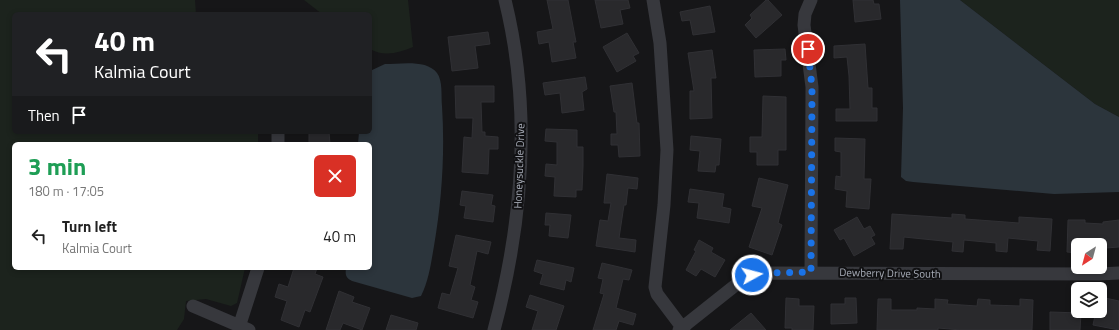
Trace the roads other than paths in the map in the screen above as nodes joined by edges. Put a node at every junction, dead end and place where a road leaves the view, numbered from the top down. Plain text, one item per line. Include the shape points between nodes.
1 (505, 0) edge
2 (653, 0) edge
3 (811, 0) edge
4 (258, 270) edge
5 (811, 272) junction
6 (1119, 273) edge
7 (193, 306) dead end
8 (244, 328) edge
9 (682, 329) edge
10 (494, 330) edge

1 - 10 street, Honeysuckle Drive via 514,41 519,86 521,166 514,245
2 - 9 street via 660,44 667,150 655,287 657,294
3 - 5 street via 805,14 804,25 812,87
4 - 8 street
5 - 6 street, Dewberry Drive South
5 - 9 street, Dewberry Drive South via 752,275 742,280
7 - 8 street

